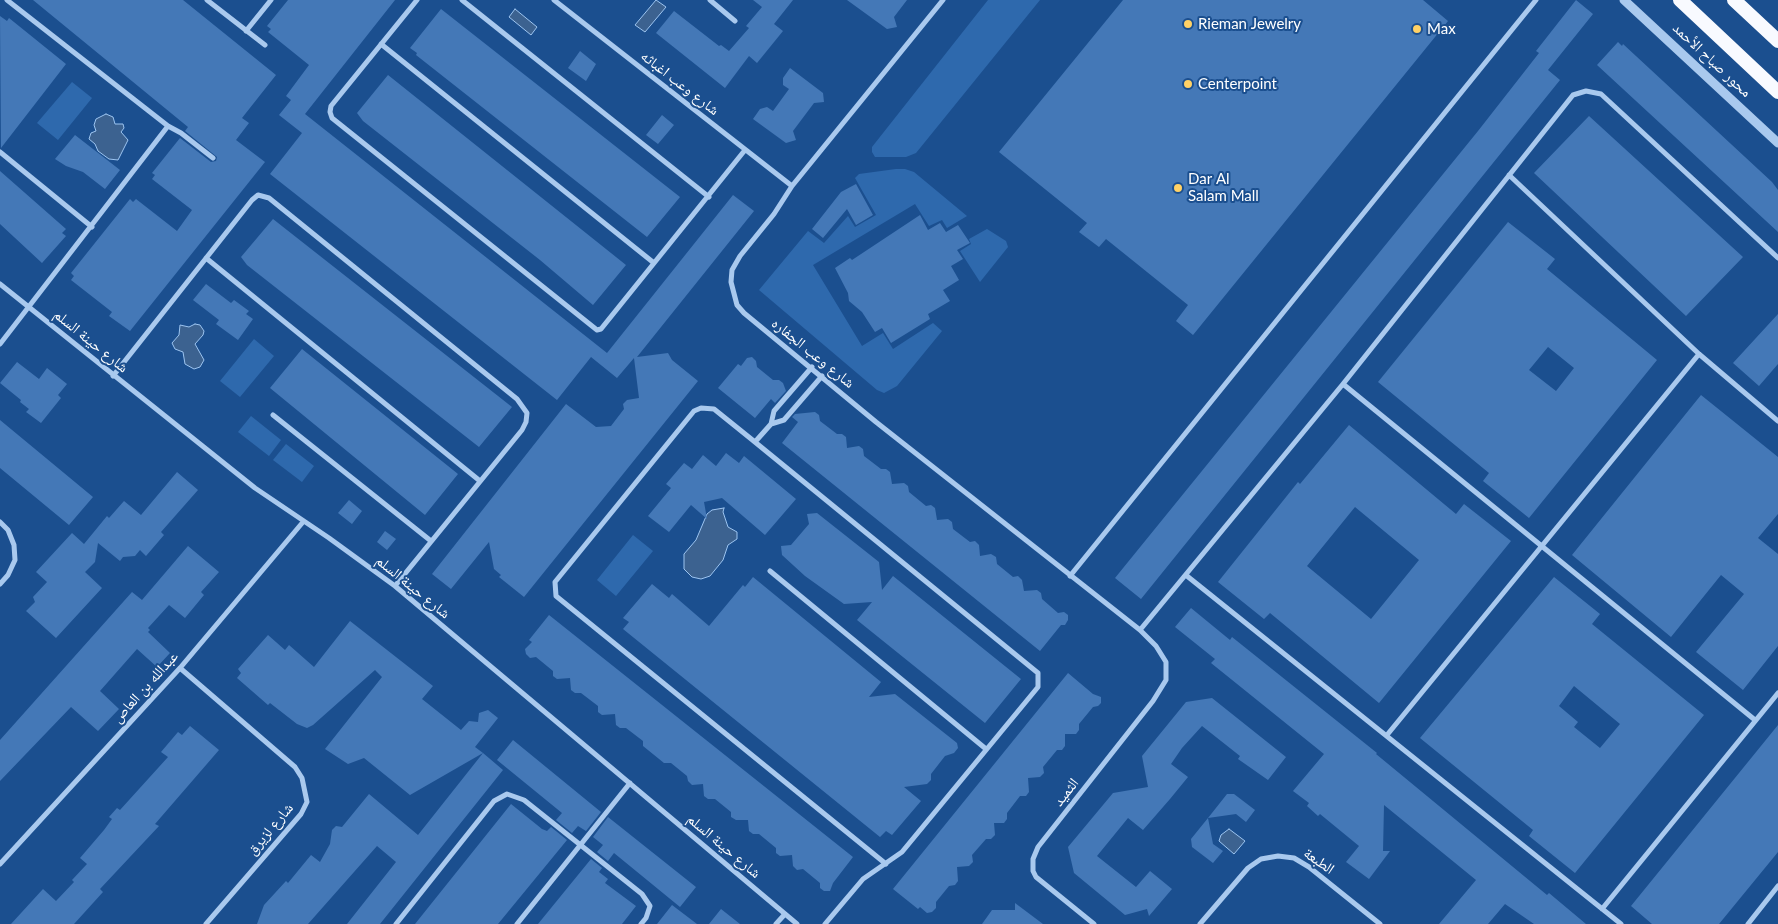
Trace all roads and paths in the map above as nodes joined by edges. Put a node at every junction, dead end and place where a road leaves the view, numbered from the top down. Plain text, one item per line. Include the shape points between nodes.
1 (7, 0) edge
2 (207, 0) edge
3 (271, 0) edge
4 (418, 0) edge
5 (462, 0) edge
6 (554, 0) edge
7 (710, 0) edge
8 (943, 0) edge
9 (1536, 0) edge
10 (1624, 0) edge
11 (1680, 0) edge
12 (1734, 0) edge
13 (735, 20) dead end
14 (246, 31) junction
15 (1778, 41) edge
16 (381, 44) junction
17 (265, 46) dead end
18 (1778, 92) edge
19 (168, 126) junction
20 (1778, 143) edge
21 (745, 150) junction
22 (0, 152) edge
23 (213, 158) dead end
24 (1509, 175) junction
25 (792, 186) junction
26 (709, 197) junction
27 (92, 226) junction
28 (206, 258) junction
29 (1778, 258) edge
30 (654, 263) junction
31 (0, 284) edge
32 (27, 307) junction
33 (0, 344) edge
34 (1699, 354) junction
35 (812, 367) junction
36 (113, 376) junction
37 (822, 376) junction
38 (1343, 384) junction
39 (273, 415) dead end
40 (1778, 421) edge
41 (771, 424) junction
42 (755, 442) junction
43 (480, 481) junction
44 (0, 522) edge
45 (303, 522) junction
46 (431, 542) junction
47 (1542, 547) junction
48 (770, 571) dead end
49 (1070, 576) junction
50 (1187, 576) junction
51 (0, 584) edge
52 (394, 586) junction
53 (1140, 630) junction
54 (1166, 662) joint
55 (180, 668) junction
56 (1778, 693) edge
57 (1755, 720) junction
58 (1387, 735) junction
59 (986, 749) junction
60 (630, 783) junction
61 (580, 844) junction
62 (0, 864) edge
63 (886, 864) junction
64 (1778, 886) edge
65 (1602, 909) junction
66 (785, 914) junction
67 (206, 924) edge
68 (396, 924) edge
69 (517, 924) edge
70 (641, 924) edge
71 (776, 924) edge
72 (798, 924) edge
73 (825, 924) edge
74 (1094, 924) edge
75 (1200, 924) edge
76 (1380, 924) edge
77 (1621, 924) edge
78 (1748, 924) edge

1 - 19 street
2 - 14 street
3 - 14 street
4 - 16 street
5 - 26 street
6 - 21 street, شارع وعب اغباثه
7 - 13 street
8 - 25 street, شارع وعب الجفاره
9 - 49 street
10 - 20 street, محور صباح الأحمد
11 - 18 highway, محور صباح الأحمد
12 - 15 highway
14 - 17 street
16 - 30 street
16 - 30 street via 331,106 332,118 597,330
19 - 23 street
19 - 27 street
21 - 25 street, شارع وعب اغباثه
21 - 26 street
22 - 27 street
24 - 29 street via 1574,95 1586,91 1600,94
24 - 34 street
24 - 38 street
25 - 35 street, شارع وعب الجفاره via 740,256 730,282 737,305 744,313
26 - 30 street
27 - 32 street
28 - 36 street
28 - 43 street
28 - 43 street via 252,200 266,196 517,398 527,413 526,422
31 - 32 street, شارع حينة السلم
32 - 33 street
32 - 36 street, شارع حينة السلم
34 - 40 street
34 - 47 street
35 - 37 street, شارع وعب الجفاره
35 - 41 street via 774,411
36 - 45 street, شارع حينة السلم
37 - 41 street via 784,420
37 - 49 street, شارع وعب الجفاره
38 - 47 street
38 - 50 street
39 - 46 street
41 - 42 street
42 - 59 street via 1038,673 1038,687
42 - 63 street via 714,409 694,411 555,582 554,592 559,600
43 - 46 street
44 - 51 street via 8,530 14,545 15,560
45 - 52 street, شارع حينة السلم
45 - 55 street, عبدالله بن العاص
46 - 52 street
47 - 57 street
47 - 58 street
48 - 59 street
49 - 53 street, شارع وعب الجفاره
50 - 53 street
50 - 58 street
52 - 60 street, شارع حينة السلم
53 - 54 street, شارع وعب الجفاره
54 - 74 street, الثميد via 1166,680 1153,701 1038,847 1034,859 1036,877
55 - 62 street, عبدالله بن العاص
55 - 67 street, شارع لزيرق via 295,767 302,778 307,802 301,814
56 - 57 street
57 - 65 street
58 - 65 street
59 - 63 street via 902,852
60 - 61 street
60 - 66 street, شارع حينة السلم
61 - 68 street via 524,800 508,794 500,796
61 - 69 street
61 - 70 street via 648,900 649,912
63 - 73 street via 863,879
64 - 78 street
65 - 77 street
66 - 71 street
66 - 72 street, شارع حينة السلم
75 - 76 street, الطبعة via 1248,868 1262,859 1278,856 1294,858 1309,866

